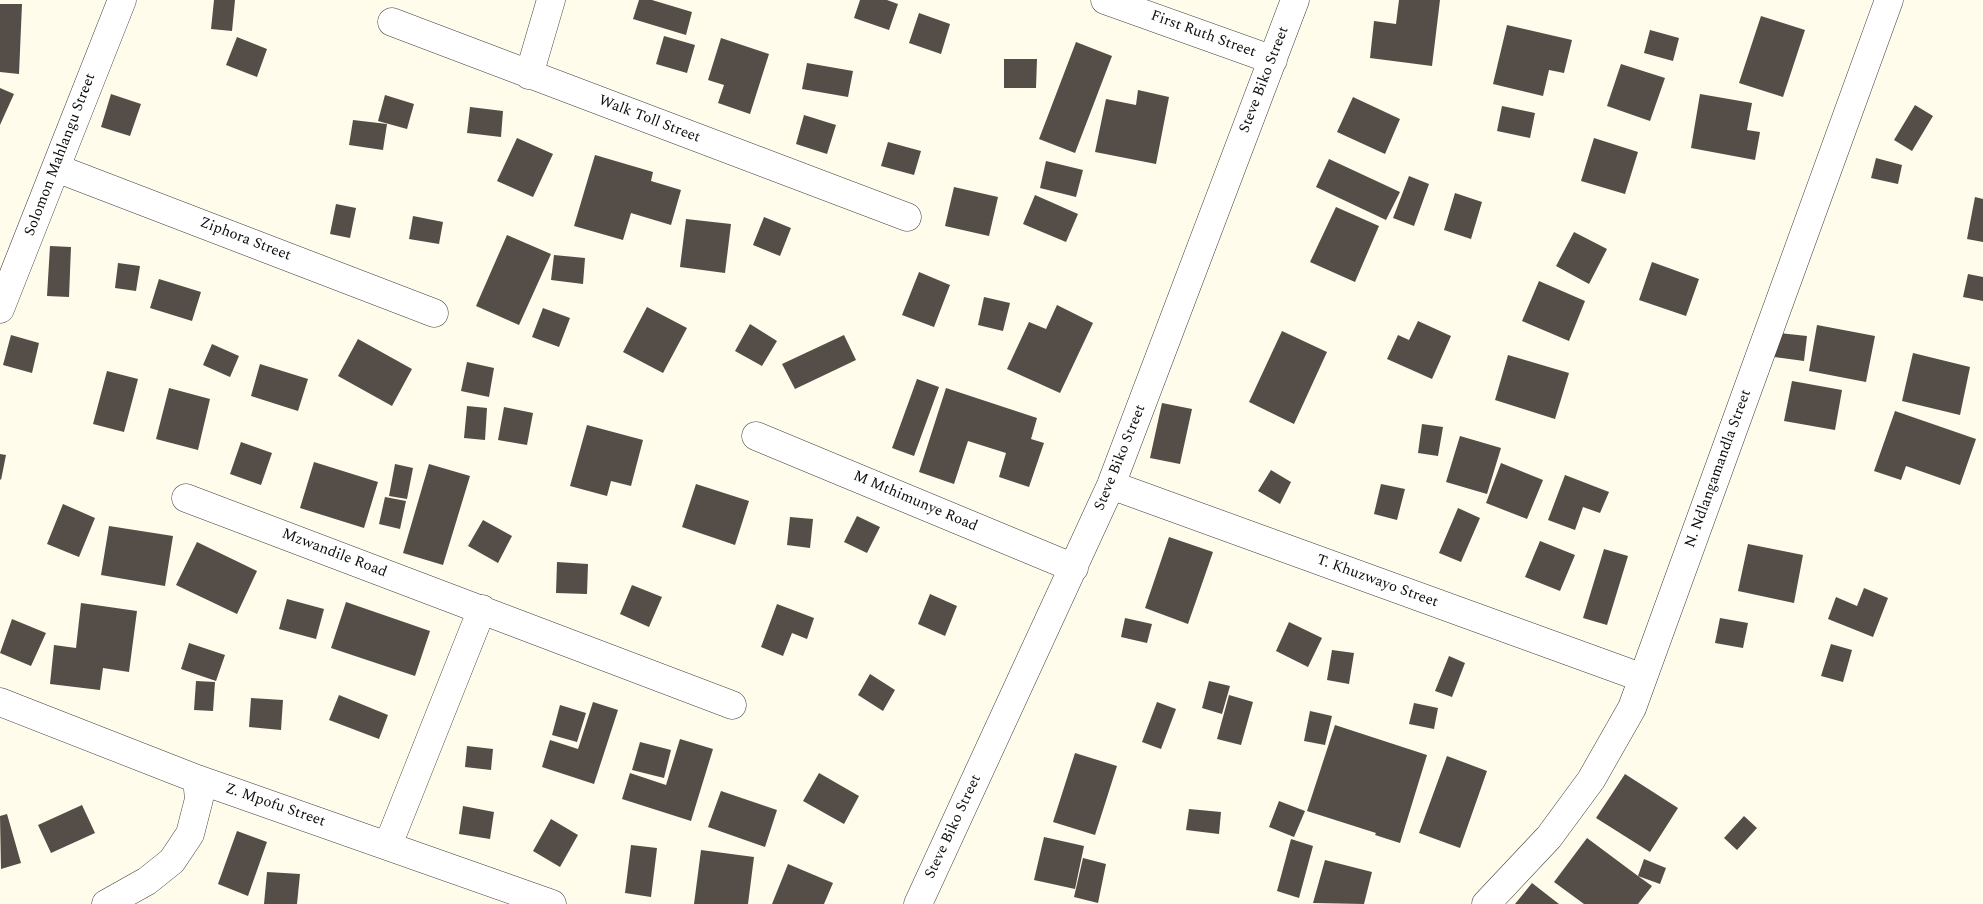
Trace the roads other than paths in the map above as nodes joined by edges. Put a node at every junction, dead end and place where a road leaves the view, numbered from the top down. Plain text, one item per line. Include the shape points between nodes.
1 (122, 0) edge
2 (551, 0) edge
3 (1105, 0) edge
4 (1295, 0) edge
5 (1889, 0) edge
6 (392, 22) dead end
7 (1273, 60) junction
8 (529, 75) junction
9 (56, 168) junction
10 (906, 217) dead end
11 (0, 309) edge
12 (434, 312) dead end
13 (756, 436) dead end
14 (1111, 485) junction
15 (186, 498) dead end
16 (1074, 568) junction
17 (482, 610) junction
18 (1643, 678) junction
19 (0, 702) edge
20 (732, 705) dead end
21 (197, 780) junction
22 (388, 845) junction
23 (106, 904) edge
24 (552, 904) edge
25 (918, 904) edge
26 (1486, 904) edge

1 - 9 street, Solomon Mahlangu Street
2 - 8 street
3 - 7 street, First Ruth Street
4 - 7 street, Steve Biko Street
5 - 18 street, N. Ndlangamandla Street
6 - 8 street, Walk Toll Street
7 - 14 street, Steve Biko Street
8 - 10 street, Walk Toll Street
9 - 11 street, Solomon Mahlangu Street
9 - 12 street, Ziphora Street
13 - 16 street, M Mthimunye Road
14 - 16 street, Steve Biko Street
14 - 18 street, T. Khuzwayo Street
15 - 17 street, Mzwandile Road
16 - 25 street, Steve Biko Street
17 - 20 street, Mzwandile Road
17 - 22 street
18 - 26 street, N. Ndlangamandla Street via 1632,708 1591,780 1549,837
19 - 21 street, Z. Mpofu Street
21 - 22 street, Z. Mpofu Street
21 - 23 street via 199,799 190,834 172,861 147,881
22 - 24 street, Z. Mpofu Street

